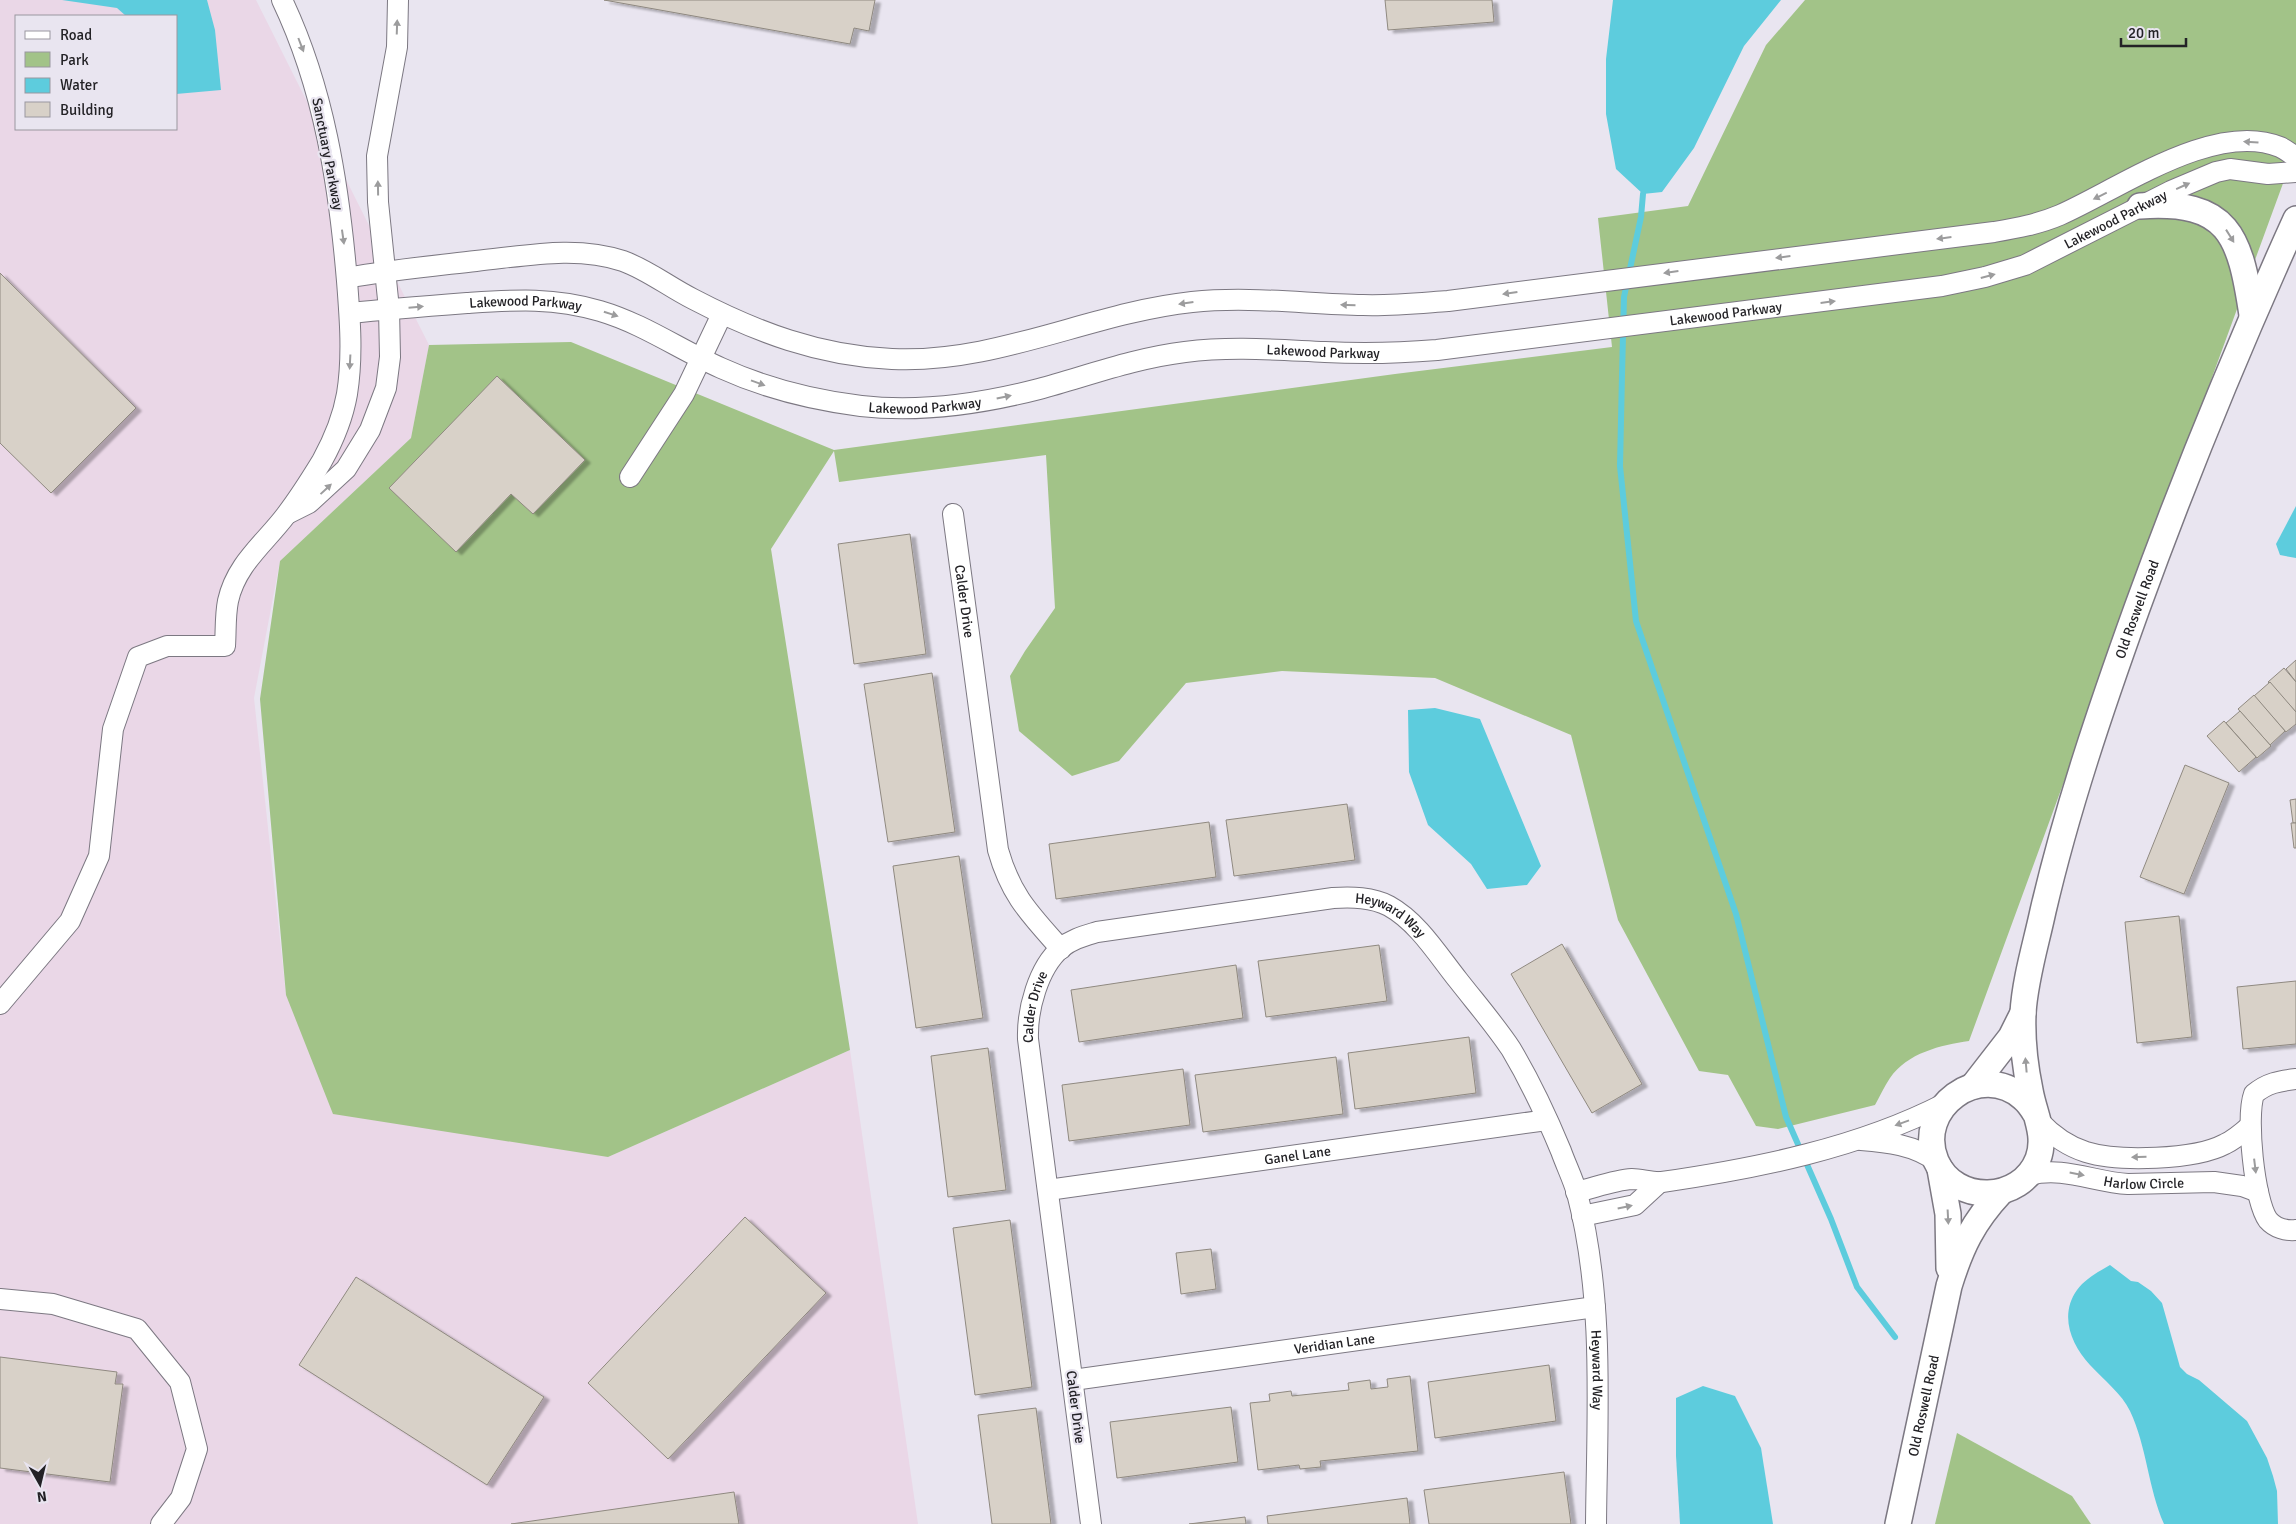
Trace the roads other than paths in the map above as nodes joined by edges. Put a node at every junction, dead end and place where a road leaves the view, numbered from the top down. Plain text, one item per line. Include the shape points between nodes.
1 (282, 0) edge
2 (398, 0) edge
3 (2296, 157) edge
4 (2296, 172) edge
5 (2140, 206) junction
6 (2296, 219) edge
7 (2296, 257) edge
8 (386, 271) junction
9 (347, 278) junction
10 (2266, 284) junction
11 (389, 309) junction
12 (350, 313) junction
13 (722, 314) junction
14 (2252, 315) junction
15 (702, 358) junction
16 (630, 477) dead end
17 (953, 514) dead end
18 (285, 516) junction
19 (1061, 949) junction
20 (0, 1004) edge
21 (2023, 1013) junction
22 (2296, 1079) edge
23 (1973, 1086) junction
24 (1944, 1104) junction
25 (2037, 1117) junction
26 (1547, 1120) junction
27 (2250, 1126) junction
28 (1859, 1140) junction
29 (1938, 1165) junction
30 (2029, 1174) junction
31 (1660, 1182) junction
32 (1048, 1190) junction
33 (1576, 1192) junction
34 (2002, 1192) junction
35 (2258, 1192) junction
36 (1582, 1216) junction
37 (2296, 1230) edge
38 (1949, 1286) junction
39 (0, 1299) edge
40 (1595, 1308) junction
41 (1073, 1380) junction
42 (161, 1524) edge
43 (1091, 1524) edge
44 (1596, 1524) edge
45 (1898, 1524) edge

1 -> 9 street, Sanctuary Parkway via 303,51 323,118 338,201
8 -> 2 street via 378,202 377,156 397,47
3 -> 13 street, Lakewood Parkway via 2279,147 2252,142 2224,142 2173,159 2058,216 1994,232 1448,301 1367,306 1270,301 1194,302 1118,316 1009,347 936,358 894,360 816,349 778,338
5 -> 4 street, Lakewood Parkway via 2202,177 2230,169 2268,174
5 -> 14 street via 2185,206 2220,221 2237,248
15 -> 5 street, Lakewood Parkway via 761,384 804,396 861,406 948,406 1010,396 1184,352 1258,348 1362,353 1437,350 1942,286 2025,265
6 - 10 street, Old Roswell Road
7 - 10 street
8 - 9 street, Lakewood Parkway
8 - 11 street
8 - 13 street, Lakewood Parkway via 555,253 592,254 624,261
9 - 12 street, Sanctuary Parkway
10 - 14 street, Old Roswell Road
11 - 12 street, Lakewood Parkway
11 -> 15 street, Lakewood Parkway via 528,299 564,302 623,318
18 -> 11 street via 309,503 333,482 370,430 386,388 390,357
12 -> 18 street, Sanctuary Parkway via 349,380 344,410 322,462
13 - 15 street
14 - 21 street, Old Roswell Road via 2164,533 2116,666 2062,836
15 - 16 street via 684,394
17 - 19 street, Calder Drive via 998,850 1012,890
18 - 20 street via 245,562 235,582 228,601 225,646 166,646 138,657 113,729 99,856 70,920
19 - 26 street, Heyward Way via 1077,938 1097,932 1333,898 1371,900 1389,906 1419,932 1511,1050
19 - 32 street, Calder Drive via 1049,962 1027,1024
21 - 23 street, Old Roswell Road via 2011,1037
25 -> 21 street, Old Roswell Road via 2026,1064
22 - 27 street via 2274,1082 2254,1094 2250,1104
23 - 24 street, Old Roswell Road
23 - 25 street, Old Roswell Road via 1991,1084 2009,1089 2024,1098
24 -> 28 street
24 - 29 street, Old Roswell Road via 1932,1132 1932,1146
27 -> 25 street, Harlow Circle via 2212,1150 2125,1158 2084,1152 2052,1135
25 - 30 street, Old Roswell Road via 2042,1134 2041,1149
26 - 32 street, Ganel Lane
26 - 33 street, Heyward Way
27 -> 35 street
28 - 29 street via 1909,1147
28 - 31 street via 1767,1162
29 - 34 street via 1949,1180 1961,1188 1988,1194
29 -> 38 street, Old Roswell Road via 1948,1214
30 - 34 street, Old Roswell Road
30 -> 35 street, Harlow Circle via 2063,1172 2128,1184 2228,1183
31 - 33 street via 1632,1179
36 -> 31 street via 1635,1205
32 - 41 street, Calder Drive
33 - 36 street, Heyward Way
34 - 38 street, Old Roswell Road via 1970,1230
35 - 37 street via 2269,1221 2277,1227
36 - 40 street, Heyward Way
38 - 45 street, Old Roswell Road
39 - 42 street via 53,1304 137,1329 180,1382 197,1450 181,1498
40 - 41 street, Veridian Lane
40 - 44 street, Heyward Way
41 - 43 street, Calder Drive

